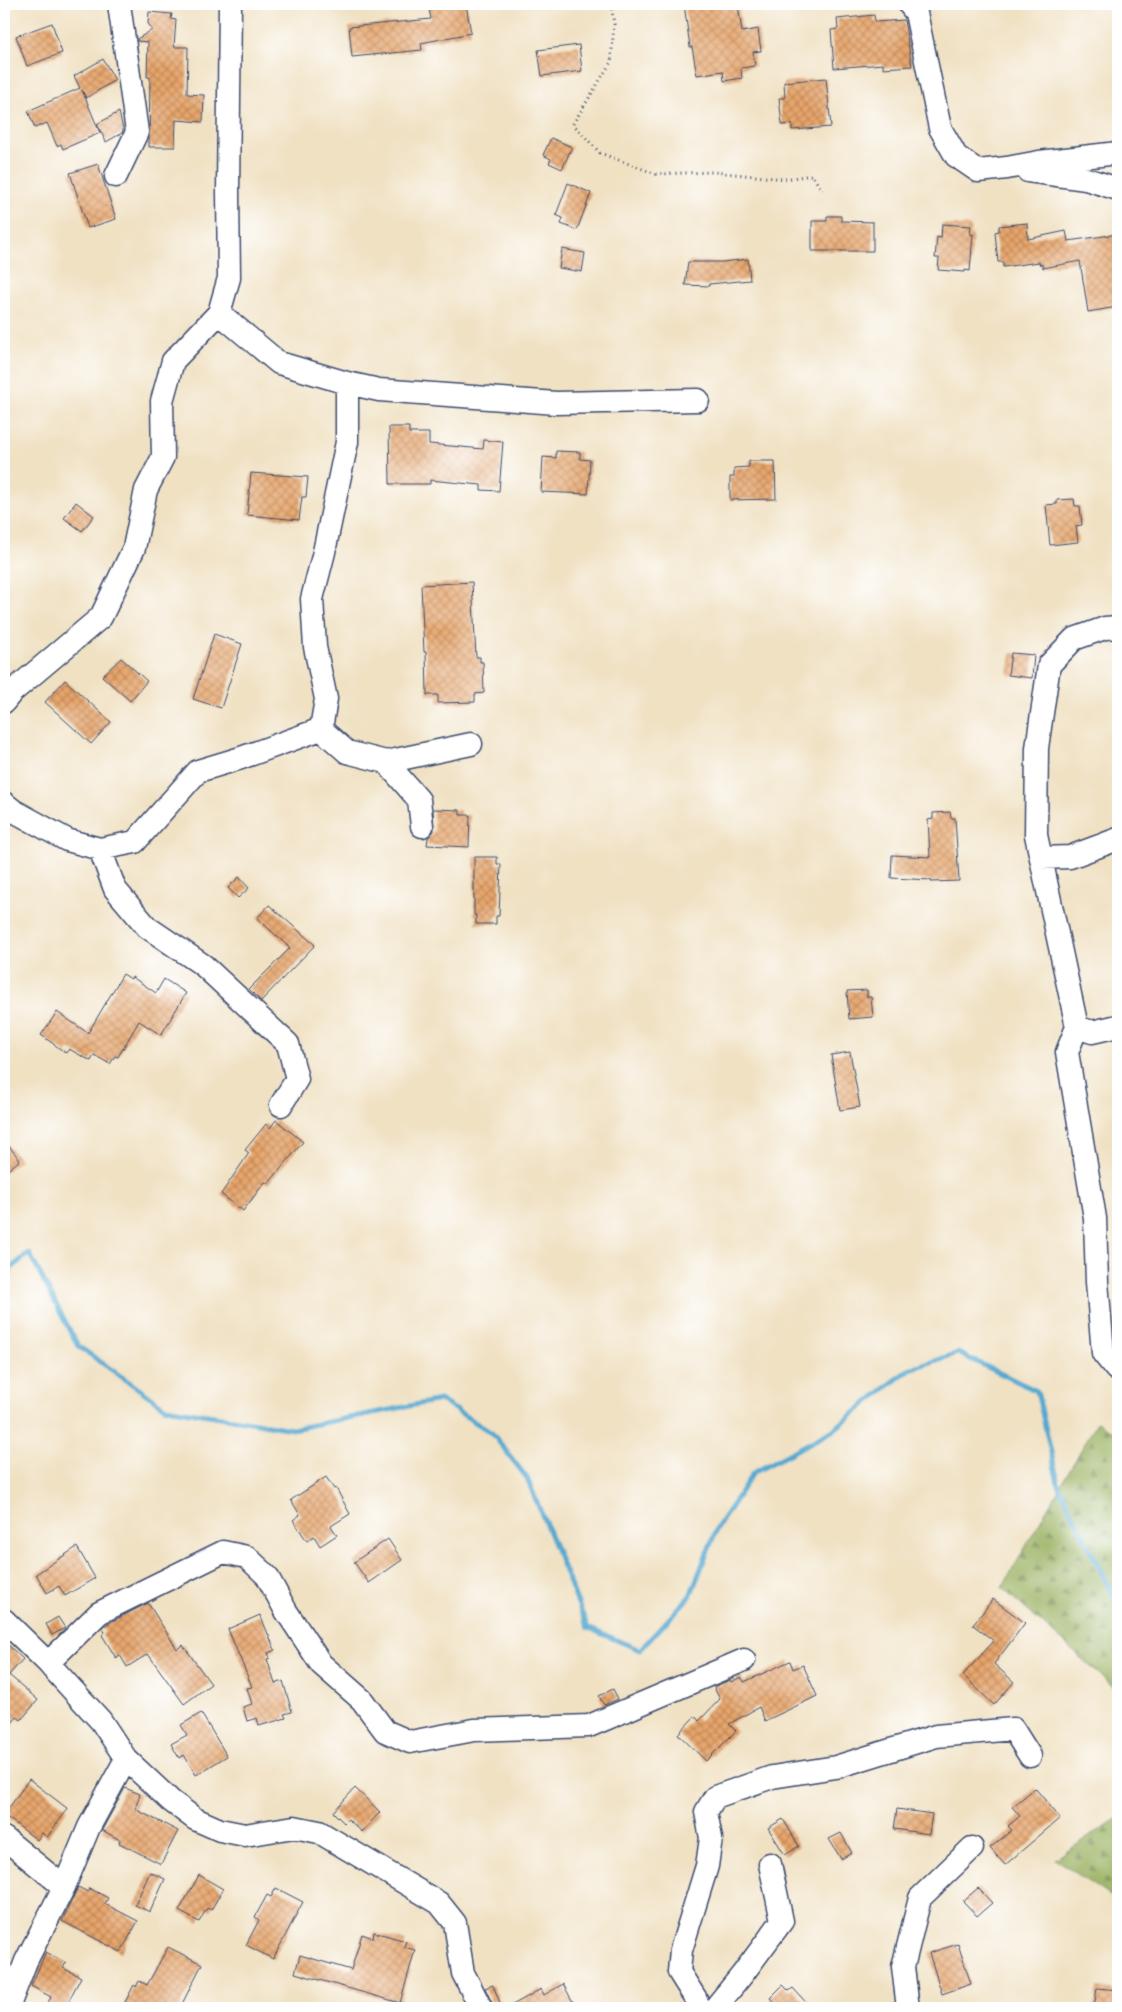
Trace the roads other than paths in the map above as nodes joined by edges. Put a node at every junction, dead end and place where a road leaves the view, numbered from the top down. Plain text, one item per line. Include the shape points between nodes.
1 (120, 4) edge
2 (230, 4) edge
3 (909, 4) edge
4 (1118, 153) edge
5 (1007, 168) junction
6 (116, 176) dead end
7 (1118, 189) edge
8 (219, 313) junction
9 (347, 383) junction
10 (698, 400) dead end
11 (1118, 627) edge
12 (4, 702) edge
13 (321, 729) junction
14 (471, 744) dead end
15 (386, 762) junction
16 (4, 803) edge
17 (422, 826) dead end
18 (1118, 839) edge
19 (100, 849) junction
20 (1041, 858) junction
21 (1118, 1026) edge
22 (1077, 1027) junction
23 (281, 1105) dead end
24 (1116, 1369) dead end
25 (4, 1620) edge
26 (744, 1660) dead end
27 (48, 1664) junction
28 (1030, 1756) dead end
29 (126, 1759) junction
30 (4, 1838) edge
31 (972, 1848) dead end
32 (770, 1864) dead end
33 (64, 1887) junction
34 (8, 2008) edge
35 (481, 2008) edge
36 (697, 2008) edge
37 (715, 2008) edge
38 (908, 2008) edge

1 - 6 street via 137,132
2 - 8 street via 229,278
3 - 5 street via 916,13 940,128 956,156 978,171
4 - 5 street
5 - 7 street via 1086,179
8 - 9 street via 279,363
8 - 12 street via 173,361 162,401 163,457 146,490 134,548 101,617
9 - 10 street via 379,390 556,403
9 - 13 street via 347,442 312,599 315,647 326,699
11 - 20 street via 1074,639 1049,665 1038,748 1036,835
13 - 15 street via 347,752
13 - 19 street via 198,771 135,842
14 - 15 street
15 - 17 street via 419,800
16 - 19 street via 67,840
18 - 20 street via 1070,856
19 - 23 street via 115,889 147,928 203,965 288,1044 297,1079
20 - 22 street
21 - 22 street via 1092,1032
22 - 24 street via 1067,1052 1095,1218 1102,1353
25 - 27 street
26 - 27 street via 589,1726 474,1730 410,1742 386,1731 362,1700 321,1664 266,1576 247,1557 222,1552 98,1613
27 - 29 street via 101,1721
28 - 36 street via 1013,1729 936,1736 836,1767 772,1777 715,1797 706,1812 711,1838 707,1866 681,1950 679,1972 696,1999
29 - 33 street via 89,1827
29 - 35 street via 195,1819 220,1830 245,1835 294,1827 319,1832 439,1903 455,1923 463,1973
30 - 33 street
31 - 38 street via 920,1898 903,1967
32 - 37 street via 782,1921
33 - 34 street via 26,1961

